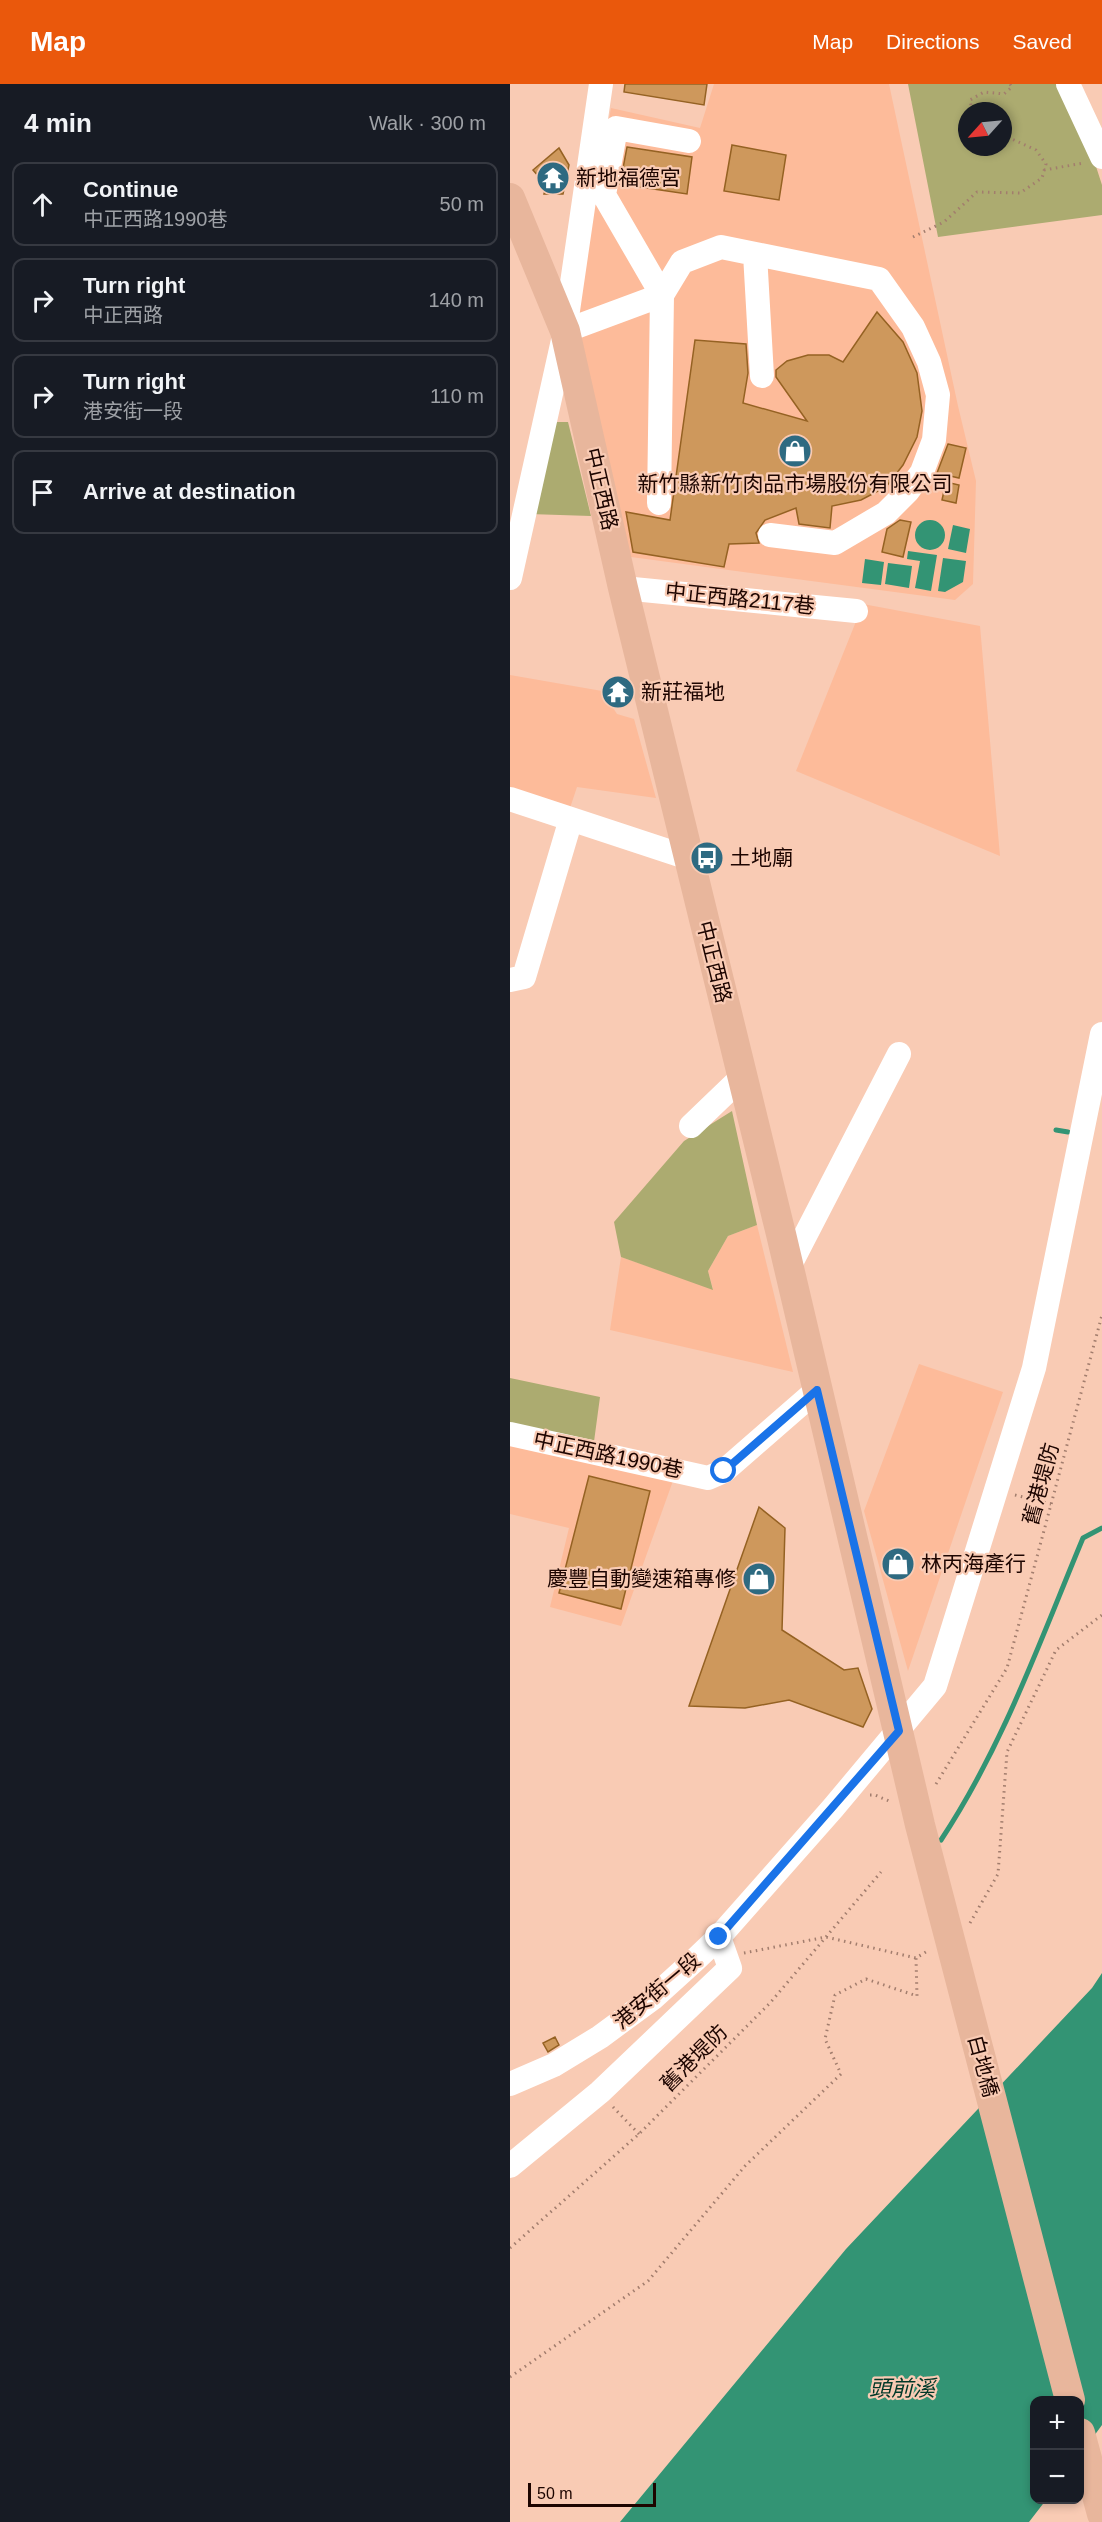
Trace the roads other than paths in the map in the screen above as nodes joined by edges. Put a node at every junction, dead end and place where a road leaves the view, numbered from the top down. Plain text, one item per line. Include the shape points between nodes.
1 (601, 84) edge
2 (1068, 84) edge
3 (689, 141) dead end
4 (1096, 160) edge
5 (510, 198) edge
6 (754, 254) junction
7 (662, 295) junction
8 (565, 331) junction
9 (762, 376) dead end
10 (659, 503) dead end
11 (770, 535) dead end
12 (510, 578) edge
13 (623, 588) junction
14 (856, 611) dead end
15 (510, 799) edge
16 (571, 819) junction
17 (689, 858) junction
18 (510, 980) edge
19 (1102, 1034) edge
20 (899, 1054) dead end
21 (742, 1077) junction
22 (691, 1126) dead end
23 (789, 1267) junction
24 (817, 1390) junction
25 (510, 1434) edge
26 (899, 1731) junction
27 (724, 1947) junction
28 (510, 2084) edge
29 (510, 2166) edge
30 (1069, 2396) edge
31 (1084, 2448) edge
32 (1102, 2514) edge

1 - 8 street
2 - 4 street
3 - 7 street via 615,128 604,195
5 - 8 main road, 中正西路
6 - 7 street via 721,247 682,262
6 - 9 street
6 - 11 street via 879,279 913,327 938,395 934,440 922,472 886,513 835,543
7 - 8 street
7 - 10 street
8 - 12 street
8 - 13 main road, 中正西路
13 - 14 street, 中正西路2117巷
13 - 17 main road, 中正西路
15 - 16 street
16 - 17 street
16 - 18 street via 524,977
17 - 21 main road, 中正西路
19 - 26 street, 港安街一段 via 1034,1368 935,1686
20 - 23 street
21 - 22 street
21 - 23 main road, 中正西路
23 - 24 main road, 中正西路
24 - 25 street, 中正西路1990巷 via 724,1471 708,1478
24 - 26 main road, 中正西路
26 - 27 street, 港安街一段
26 - 30 main road, 白地橋
27 - 28 street, 港安街一段 via 600,2037 554,2065
27 - 29 street via 730,1968 600,2092
31 - 32 main road

